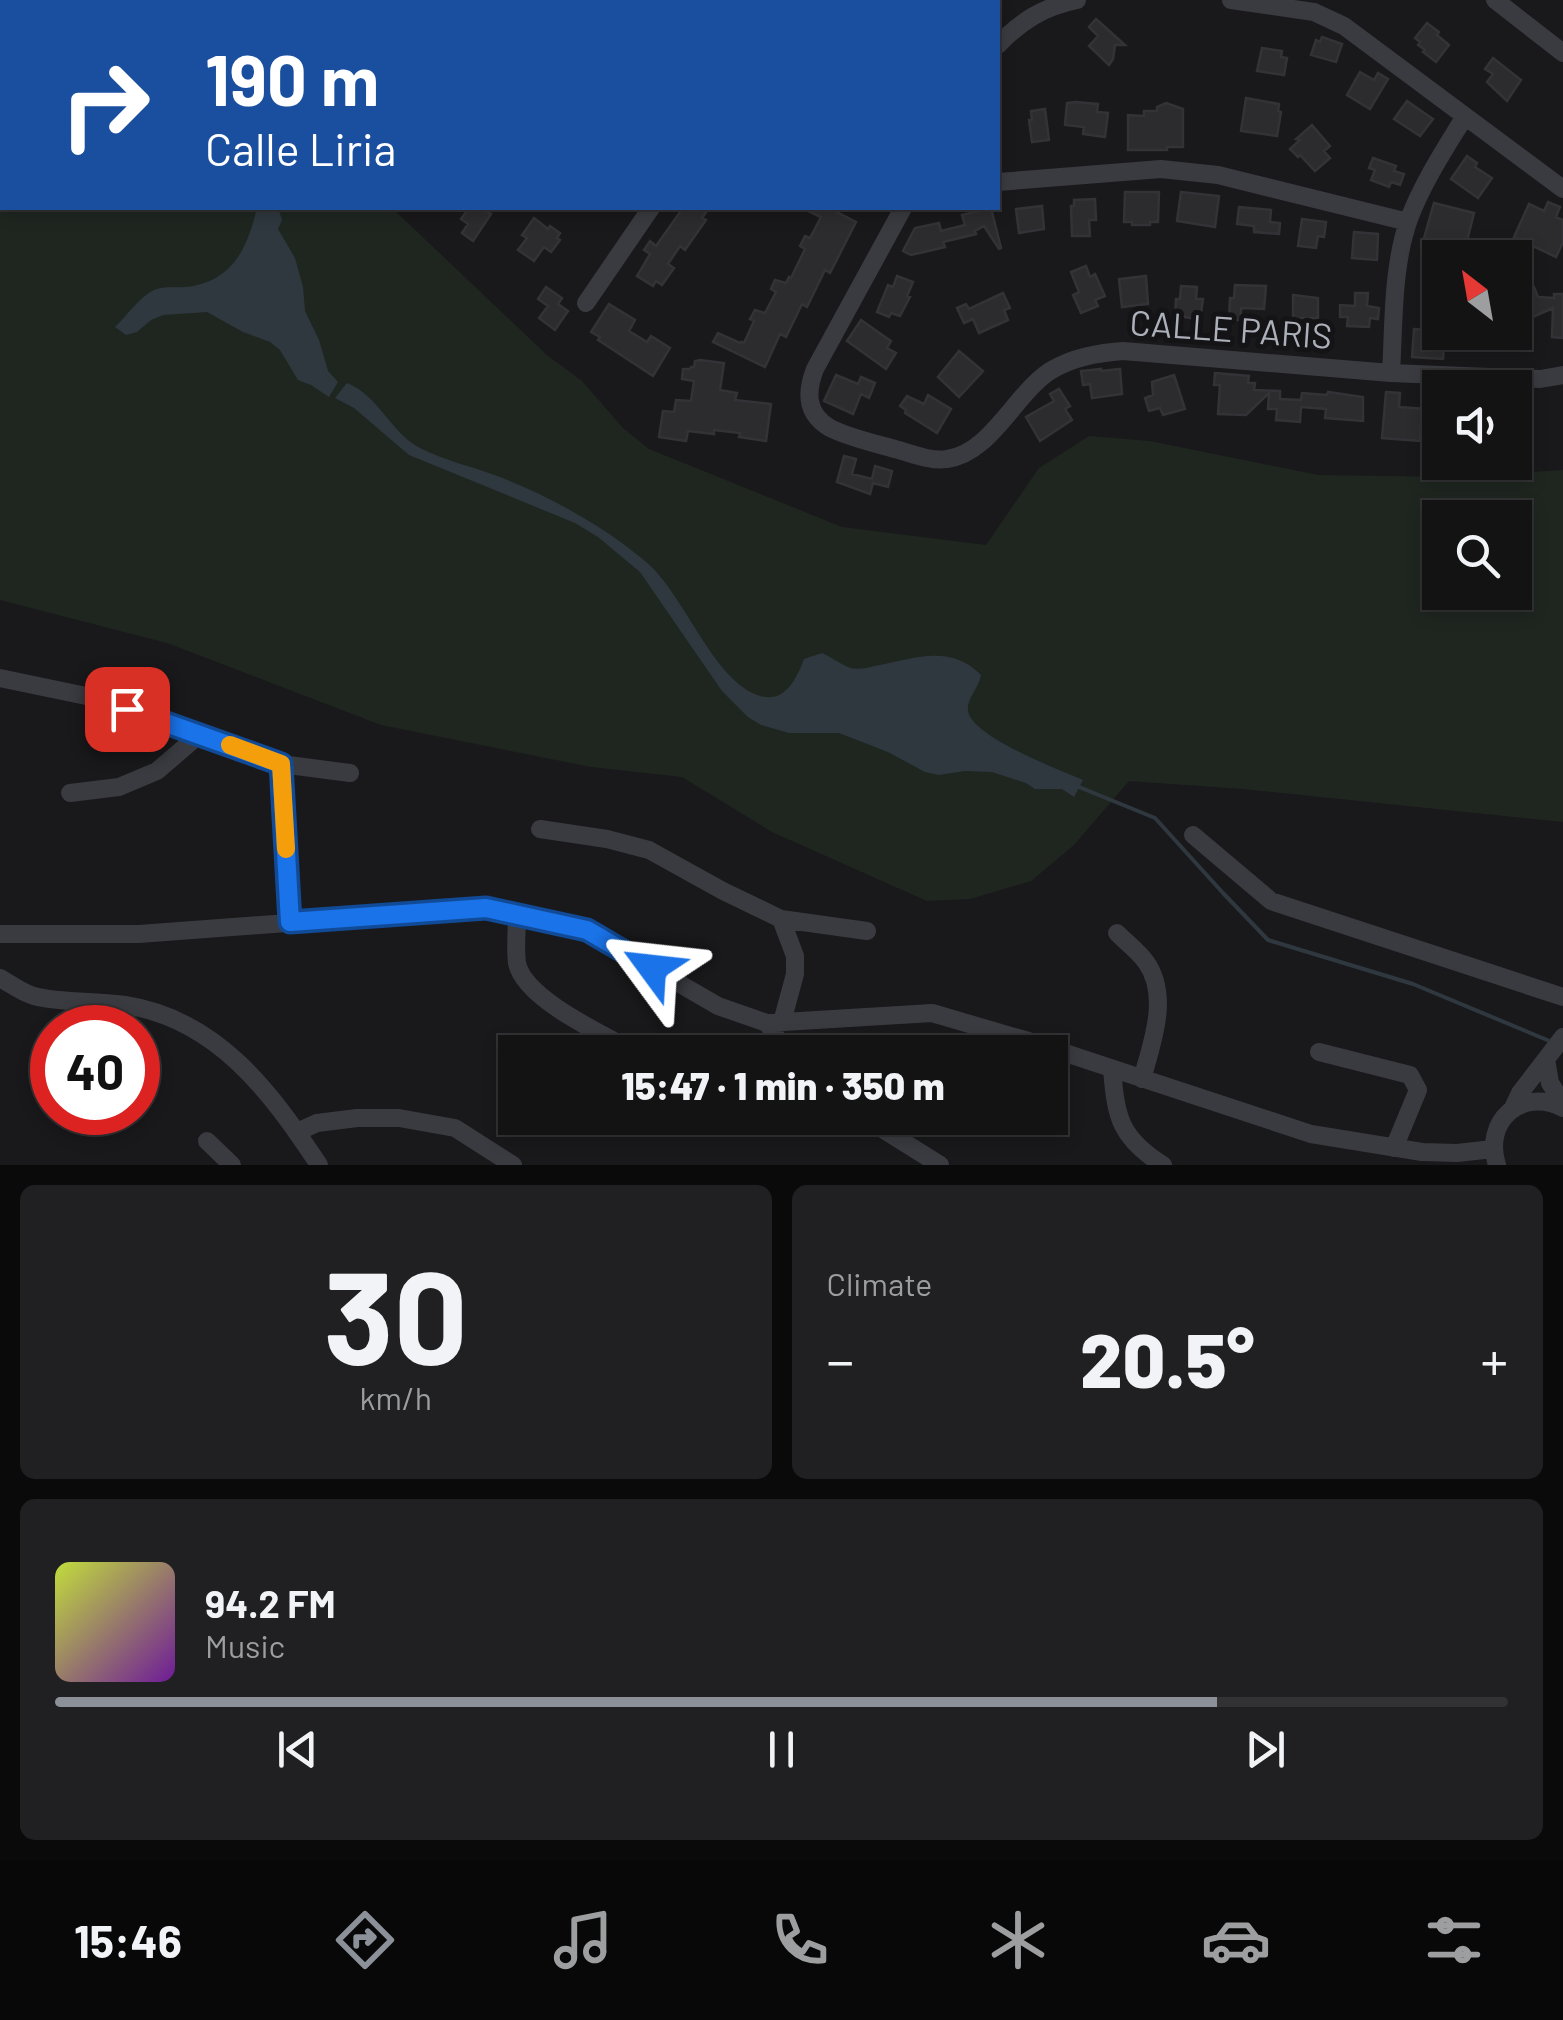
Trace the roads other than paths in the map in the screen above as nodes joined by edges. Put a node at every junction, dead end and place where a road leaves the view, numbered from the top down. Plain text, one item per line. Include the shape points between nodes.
1 (1077, 0) edge
2 (1231, 0) edge
3 (1494, 0) edge
4 (1000, 44) edge
5 (1563, 52) edge
6 (1466, 116) junction
7 (1000, 182) edge
8 (1563, 189) edge
9 (650, 210) edge
10 (902, 210) edge
11 (1408, 222) junction
12 (586, 303) dead end
13 (1391, 373) junction
14 (1563, 375) edge
15 (0, 678) edge
16 (200, 734) junction
17 (281, 764) junction
18 (350, 774) dead end
19 (70, 793) dead end
20 (540, 829) dead end
21 (1193, 835) dead end
22 (517, 915) junction
23 (781, 919) junction
24 (290, 922) junction
25 (868, 931) dead end
26 (1117, 933) dead end
27 (0, 934) edge
28 (0, 978) edge
29 (1563, 997) edge
30 (774, 1022) junction
31 (605, 1035) edge
32 (777, 1035) edge
33 (1563, 1037) edge
34 (1320, 1052) dead end
35 (1546, 1059) junction
36 (1112, 1070) junction
37 (1142, 1079) junction
38 (1563, 1106) edge
39 (1512, 1110) junction
40 (297, 1132) junction
41 (893, 1135) edge
42 (207, 1141) dead end
43 (1394, 1148) junction
44 (1495, 1157) edge
45 (232, 1165) edge
46 (319, 1165) edge
47 (513, 1165) edge
48 (940, 1165) edge
49 (1163, 1165) edge

1 - 4 street via 1038,12
2 - 6 street via 1314,12 1344,26
3 - 5 street
6 - 8 street
6 - 11 street
7 - 11 street via 1160,169 1218,176
9 - 12 street
10 - 13 street, CALLE PARIS via 808,386 816,415 848,436 946,460 986,438 1049,372 1098,353
11 - 13 street
13 - 14 street, CALLE PARIS
15 - 16 street via 91,697
16 - 17 street
16 - 19 street via 158,771 119,787
17 - 18 street
17 - 24 street
20 - 23 street via 649,850
21 - 29 street via 1271,902
22 - 24 street via 486,908
22 - 30 street via 587,930 718,1006
22 - 31 street via 517,965 528,983 544,1000
23 - 25 street
23 - 30 street via 795,974
24 - 27 street via 138,934
26 - 37 street via 1147,963 1158,989
28 - 40 street via 33,996 129,1006 206,1035 244,1066
30 - 32 street
30 - 36 street via 932,1013
33 - 35 street
34 - 43 street via 1410,1075 1418,1090
35 - 38 street
35 - 39 street
36 - 37 street
36 - 49 street via 1122,1126 1139,1150
37 - 43 street via 1310,1134
38 - 39 street via 1534,1101
39 - 44 street via 1498,1127
40 - 46 street
40 - 47 street via 337,1120 399,1118 454,1128
41 - 48 street
42 - 45 street
43 - 44 street

